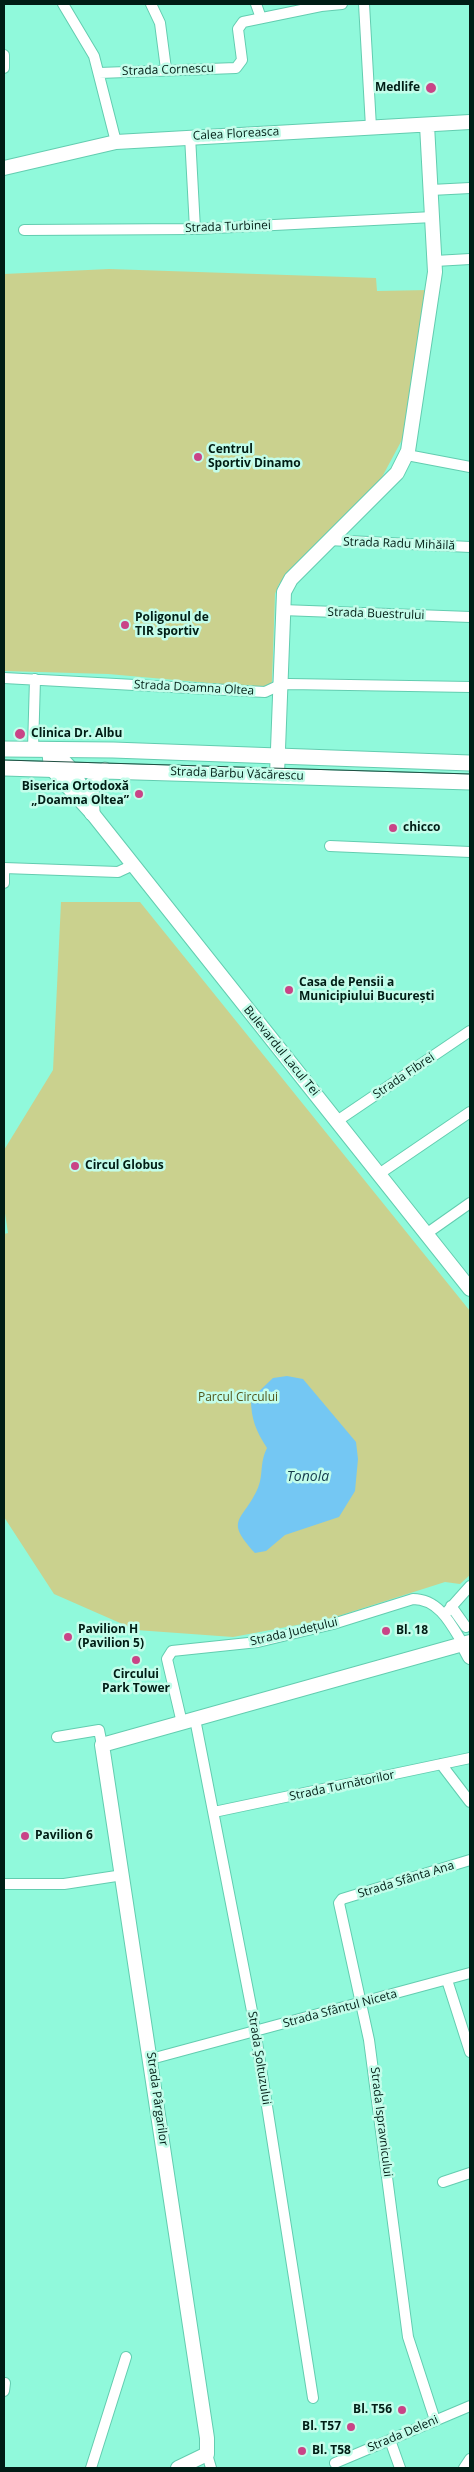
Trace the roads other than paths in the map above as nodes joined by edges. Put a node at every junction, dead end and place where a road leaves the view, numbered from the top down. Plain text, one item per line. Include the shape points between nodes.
1 (64, 4) edge
2 (151, 4) edge
3 (256, 4) edge
4 (342, 4) edge
5 (364, 4) edge
6 (321, 5) edge
7 (261, 18) junction
8 (4, 55) edge
9 (4, 67) edge
10 (166, 69) junction
11 (99, 73) junction
12 (470, 122) edge
13 (427, 125) junction
14 (371, 127) junction
15 (190, 136) junction
16 (116, 142) junction
17 (4, 168) edge
18 (470, 188) edge
19 (431, 190) junction
20 (433, 217) junction
21 (195, 229) junction
22 (24, 230) dead end
23 (470, 259) edge
24 (435, 261) junction
25 (407, 455) junction
26 (470, 467) edge
27 (328, 540) junction
28 (470, 547) edge
29 (282, 610) junction
30 (470, 617) edge
31 (4, 678) edge
32 (35, 680) junction
33 (280, 685) junction
34 (470, 687) edge
35 (4, 749) edge
36 (33, 749) junction
37 (49, 750) junction
38 (278, 756) junction
39 (470, 763) edge
40 (4, 768) edge
41 (51, 768) junction
42 (72, 768) junction
43 (105, 770) junction
44 (277, 775) junction
45 (470, 782) edge
46 (92, 813) junction
47 (330, 846) dead end
48 (470, 852) edge
49 (133, 865) junction
50 (4, 868) edge
51 (4, 883) edge
52 (470, 1031) edge
53 (470, 1112) edge
54 (337, 1121) junction
55 (379, 1174) junction
56 (470, 1203) edge
57 (426, 1234) junction
58 (470, 1289) edge
59 (470, 1586) edge
60 (451, 1606) junction
61 (445, 1614) junction
62 (468, 1635) edge
63 (470, 1657) edge
64 (189, 1721) junction
65 (57, 1737) dead end
66 (102, 1745) junction
67 (470, 1758) edge
68 (441, 1764) junction
69 (470, 1802) edge
70 (214, 1812) junction
71 (470, 1860) edge
72 (123, 1875) junction
73 (4, 1884) edge
74 (342, 1900) joint
75 (470, 1973) edge
76 (448, 1980) junction
77 (362, 2003) junction
78 (255, 2032) junction
79 (470, 2052) edge
80 (151, 2058) junction
81 (470, 2173) edge
82 (443, 2182) dead end
83 (126, 2357) dead end
84 (313, 2398) dead end
85 (470, 2406) edge
86 (434, 2420) junction
87 (390, 2440) junction
88 (207, 2454) junction
89 (470, 2459) edge
90 (335, 2463) dead end
91 (91, 2468) edge
92 (178, 2468) edge
93 (211, 2468) edge
94 (400, 2468) edge
95 (464, 2468) edge

1 - 11 street via 90,47
2 - 10 street via 160,24
3 - 7 street
4 - 6 street
5 - 14 street
6 - 7 street
7 - 10 street, Strada Cornescu via 240,25 242,60 236,68
8 - 9 street
10 - 11 street, Strada Cornescu
11 - 16 street
12 - 13 street, Calea Floreasca
13 - 14 street, Calea Floreasca
13 - 19 street
14 - 15 street, Calea Floreasca
15 - 16 street, Calea Floreasca
15 - 21 street
16 - 17 street, Calea Floreasca
18 - 19 street
19 - 20 street
20 - 21 street, Strada Turbinei
20 - 24 street
21 - 22 street, Strada Turbinei
23 - 24 street
24 - 25 street
25 - 26 street
25 - 27 street via 397,473
27 - 28 street, Strada Radu Mihăilă
27 - 29 street via 287,584
29 - 30 street, Strada Buestrului
29 - 33 street
31 - 32 street, Strada Doamna Oltea
32 - 33 street, Strada Doamna Oltea via 265,692
32 - 36 street
33 - 34 street, Strada Doamna Oltea
33 - 38 street
35 - 36 main road, Strada Barbu Văcărescu
36 - 37 main road, Strada Barbu Văcărescu
37 - 38 main road, Strada Barbu Văcărescu
37 - 41 street
37 - 42 street, Bulevardul Lacul Tei
38 - 39 main road, Strada Barbu Văcărescu
38 - 44 street
40 - 41 main road, Strada Barbu Văcărescu
41 - 42 main road, Strada Barbu Văcărescu
41 - 46 street, Bulevardul Lacul Tei
42 - 43 main road, Strada Barbu Văcărescu
42 - 46 street, Bulevardul Lacul Tei
43 - 44 main road, Strada Barbu Văcărescu
43 - 46 main road via 91,786
44 - 45 main road, Strada Barbu Văcărescu
46 - 49 street, Bulevardul Lacul Tei
47 - 48 street
49 - 50 street via 118,872
49 - 54 street, Bulevardul Lacul Tei
50 - 51 street
52 - 54 street, Strada Fibrei
53 - 55 street
54 - 55 street, Bulevardul Lacul Tei
55 - 57 street, Bulevardul Lacul Tei
56 - 57 street
57 - 58 street, Bulevardul Lacul Tei
59 - 60 street
60 - 61 street
60 - 62 street
61 - 62 street
61 - 64 street, Strada Județului via 426,1600 413,1599 334,1624 258,1642 172,1651 167,1659
62 - 63 street
62 - 64 street
64 - 66 street
64 - 70 street, Strada Șoltuzului
65 - 66 street via 100,1730
66 - 72 street, Strada Pârgarilor
67 - 68 street, Strada Turnătorilor
68 - 69 street
68 - 70 street, Strada Turnătorilor
70 - 78 street, Strada Șoltuzului
71 - 74 street, Strada Sfânta Ana
72 - 73 street via 64,1884
72 - 80 street, Strada Pârgarilor
74 - 77 street, Strada Ispravnicului via 340,1908
75 - 76 street, Strada Sfântul Niceta
76 - 77 street, Strada Sfântul Niceta
76 - 79 street
77 - 78 street, Strada Sfântul Niceta
77 - 86 street, Strada Ispravnicului via 411,2347
78 - 80 street, Strada Sfântul Niceta
78 - 84 street, Strada Șoltuzului
80 - 88 street, Strada Pârgarilor
81 - 82 street
83 - 91 street
85 - 86 street, Strada Deleni
86 - 87 street, Strada Deleni
87 - 90 street, Strada Deleni
87 - 94 street
88 - 92 street
88 - 93 street
89 - 95 street

